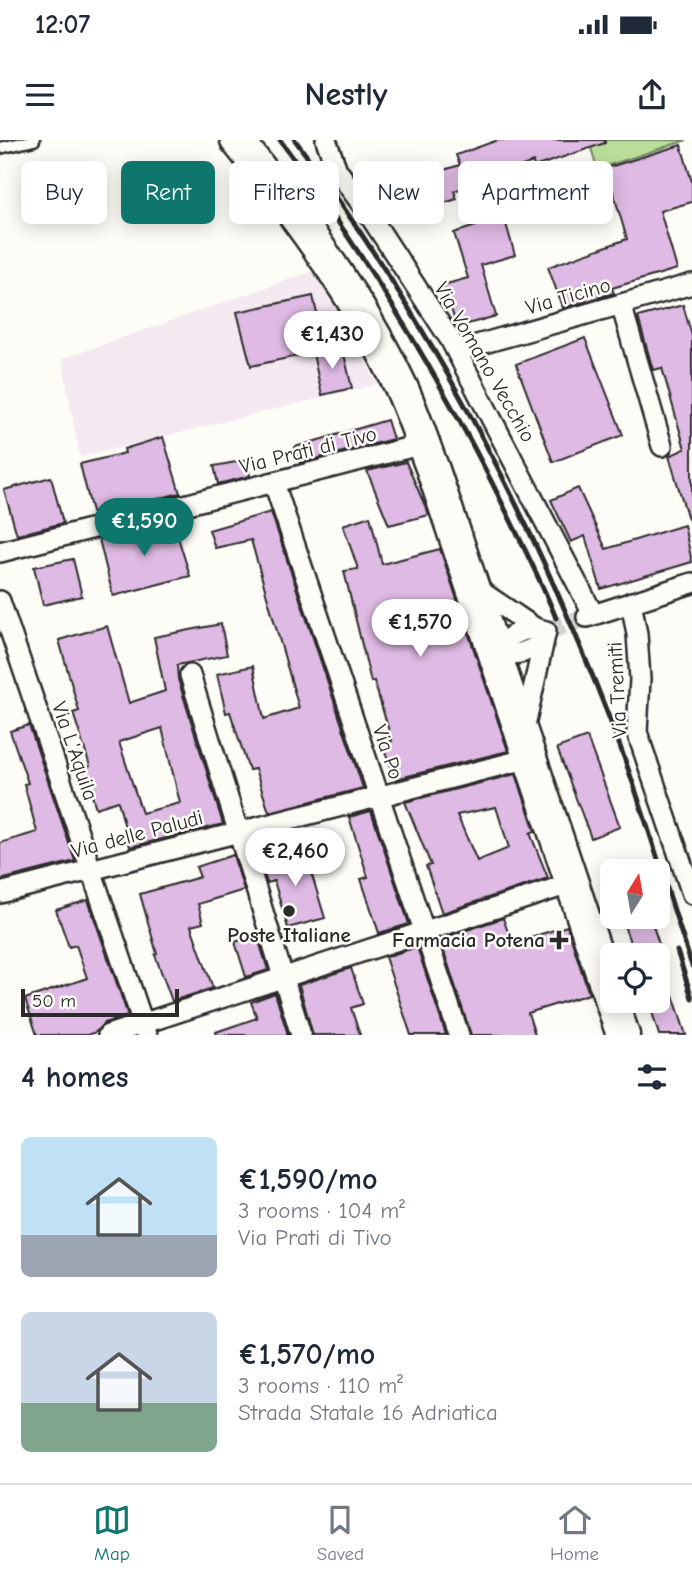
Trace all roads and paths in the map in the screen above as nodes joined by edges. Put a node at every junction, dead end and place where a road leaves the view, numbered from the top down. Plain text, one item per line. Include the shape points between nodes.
1 (34, 140) edge
2 (237, 140) edge
3 (327, 140) edge
4 (0, 148) edge
5 (692, 284) edge
6 (621, 304) junction
7 (456, 351) junction
8 (423, 444) junction
9 (662, 446) dead end
10 (274, 483) junction
11 (0, 552) edge
12 (692, 583) edge
13 (472, 585) junction
14 (0, 601) edge
15 (631, 603) junction
16 (538, 635) junction
17 (495, 653) junction
18 (190, 675) dead end
19 (526, 747) junction
20 (379, 796) junction
21 (237, 832) junction
22 (91, 870) junction
23 (572, 883) junction
24 (0, 893) edge
25 (692, 894) edge
26 (424, 932) junction
27 (281, 977) junction
28 (145, 1029) edge
29 (108, 1035) edge
30 (301, 1035) edge
31 (459, 1035) edge
32 (623, 1035) edge

1 - 4 lane
2 - 8 main road via 341,283 400,384
3 - 7 street, Via Vomano Vecchio via 337,170
5 - 6 street, Via Ticino
6 - 7 street, Via Ticino
6 - 9 street
7 - 15 street, Via Vomano Vecchio via 590,615
8 - 10 street, Via Prati di Tivo
8 - 13 main road
10 - 11 street, Via Prati di Tivo
10 - 20 street, Via Po
12 - 15 street
13 - 16 street
13 - 17 main road
14 - 22 street, Via L'Aquila
15 - 25 street, Via Tremiti via 639,668 638,732
16 - 17 street via 529,652 513,656
16 - 19 street
17 - 19 main road
18 - 21 street
19 - 20 street, Via delle Paludi
19 - 23 main road
20 - 21 street, Via delle Paludi
20 - 26 street, Via Po
21 - 22 street, Via delle Paludi
21 - 27 street
22 - 24 street, Via delle Paludi
22 - 28 street, Via L'Aquila
23 - 26 street
23 - 32 main road
26 - 27 street
26 - 31 street, Via Po
27 - 28 street
27 - 30 street
28 - 29 street

